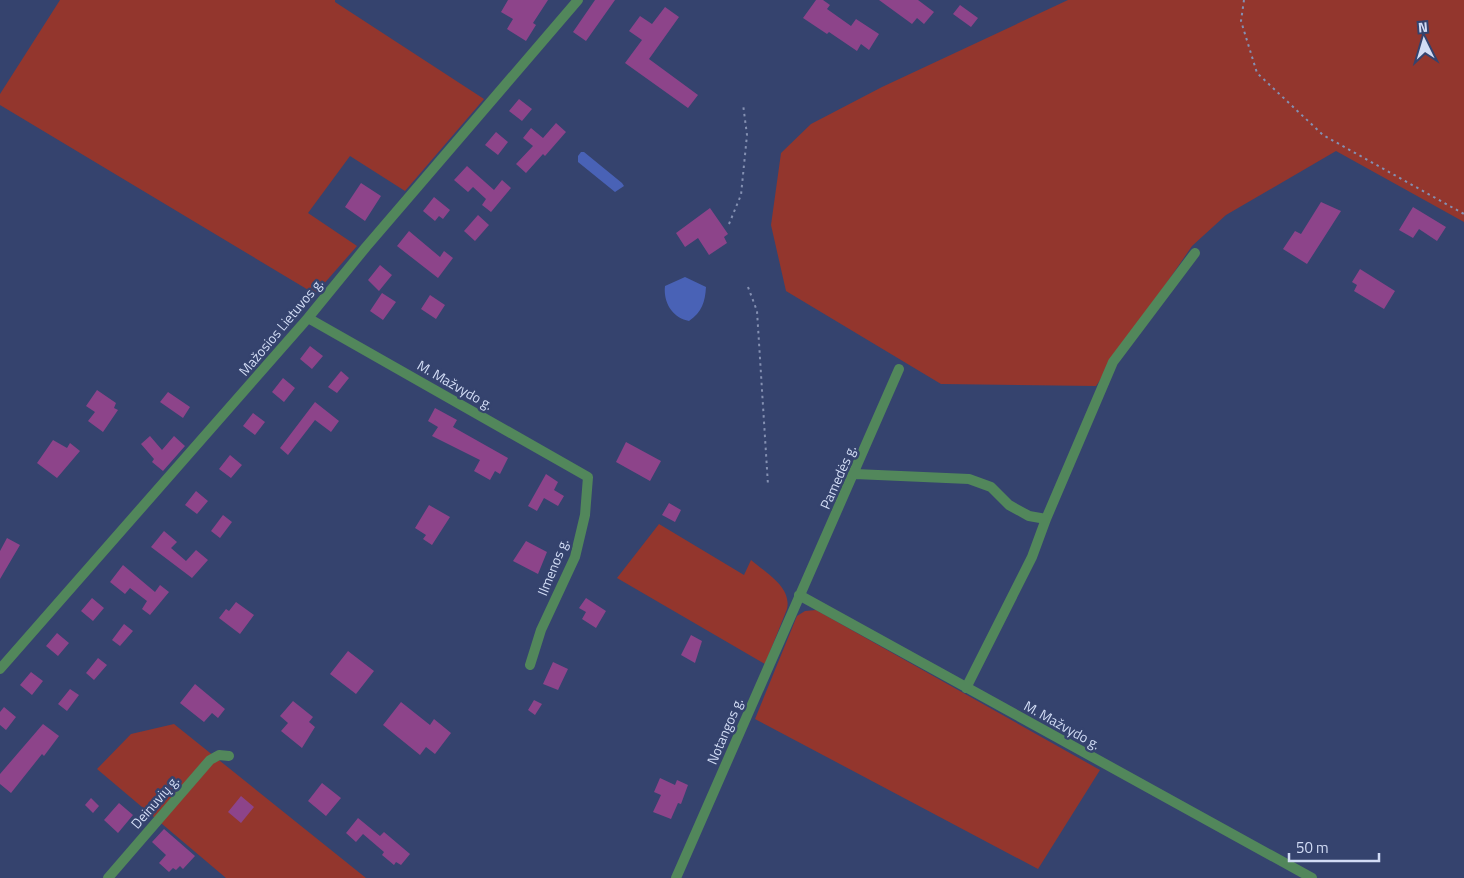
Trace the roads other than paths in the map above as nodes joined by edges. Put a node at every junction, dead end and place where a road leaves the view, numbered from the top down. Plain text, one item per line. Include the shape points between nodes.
1 (578, 0) edge
2 (1195, 253) dead end
3 (308, 318) junction
4 (899, 369) dead end
5 (855, 474) junction
6 (588, 477) joint
7 (1046, 519) junction
8 (799, 595) junction
9 (530, 665) dead end
10 (0, 669) edge
11 (966, 688) junction
12 (229, 756) dead end
13 (108, 878) edge
14 (676, 878) edge
15 (1312, 878) edge

1 - 3 street, Mažosios Lietuvos g.
2 - 7 street via 1112,362
3 - 6 street, M. Mažvydo g.
3 - 10 street, Mažosios Lietuvos g.
4 - 5 street, Pamedės g.
5 - 7 street via 969,480 992,488 1009,505 1029,516
5 - 8 street, Pamedės g.
6 - 9 street, Ilmenos g. via 585,515 575,557 541,630
7 - 11 street via 1032,557
8 - 11 street, M. Mažvydo g.
8 - 14 street, Notangos g.
11 - 15 street, M. Mažvydo g.
12 - 13 street, Deinuvių g. via 210,760

